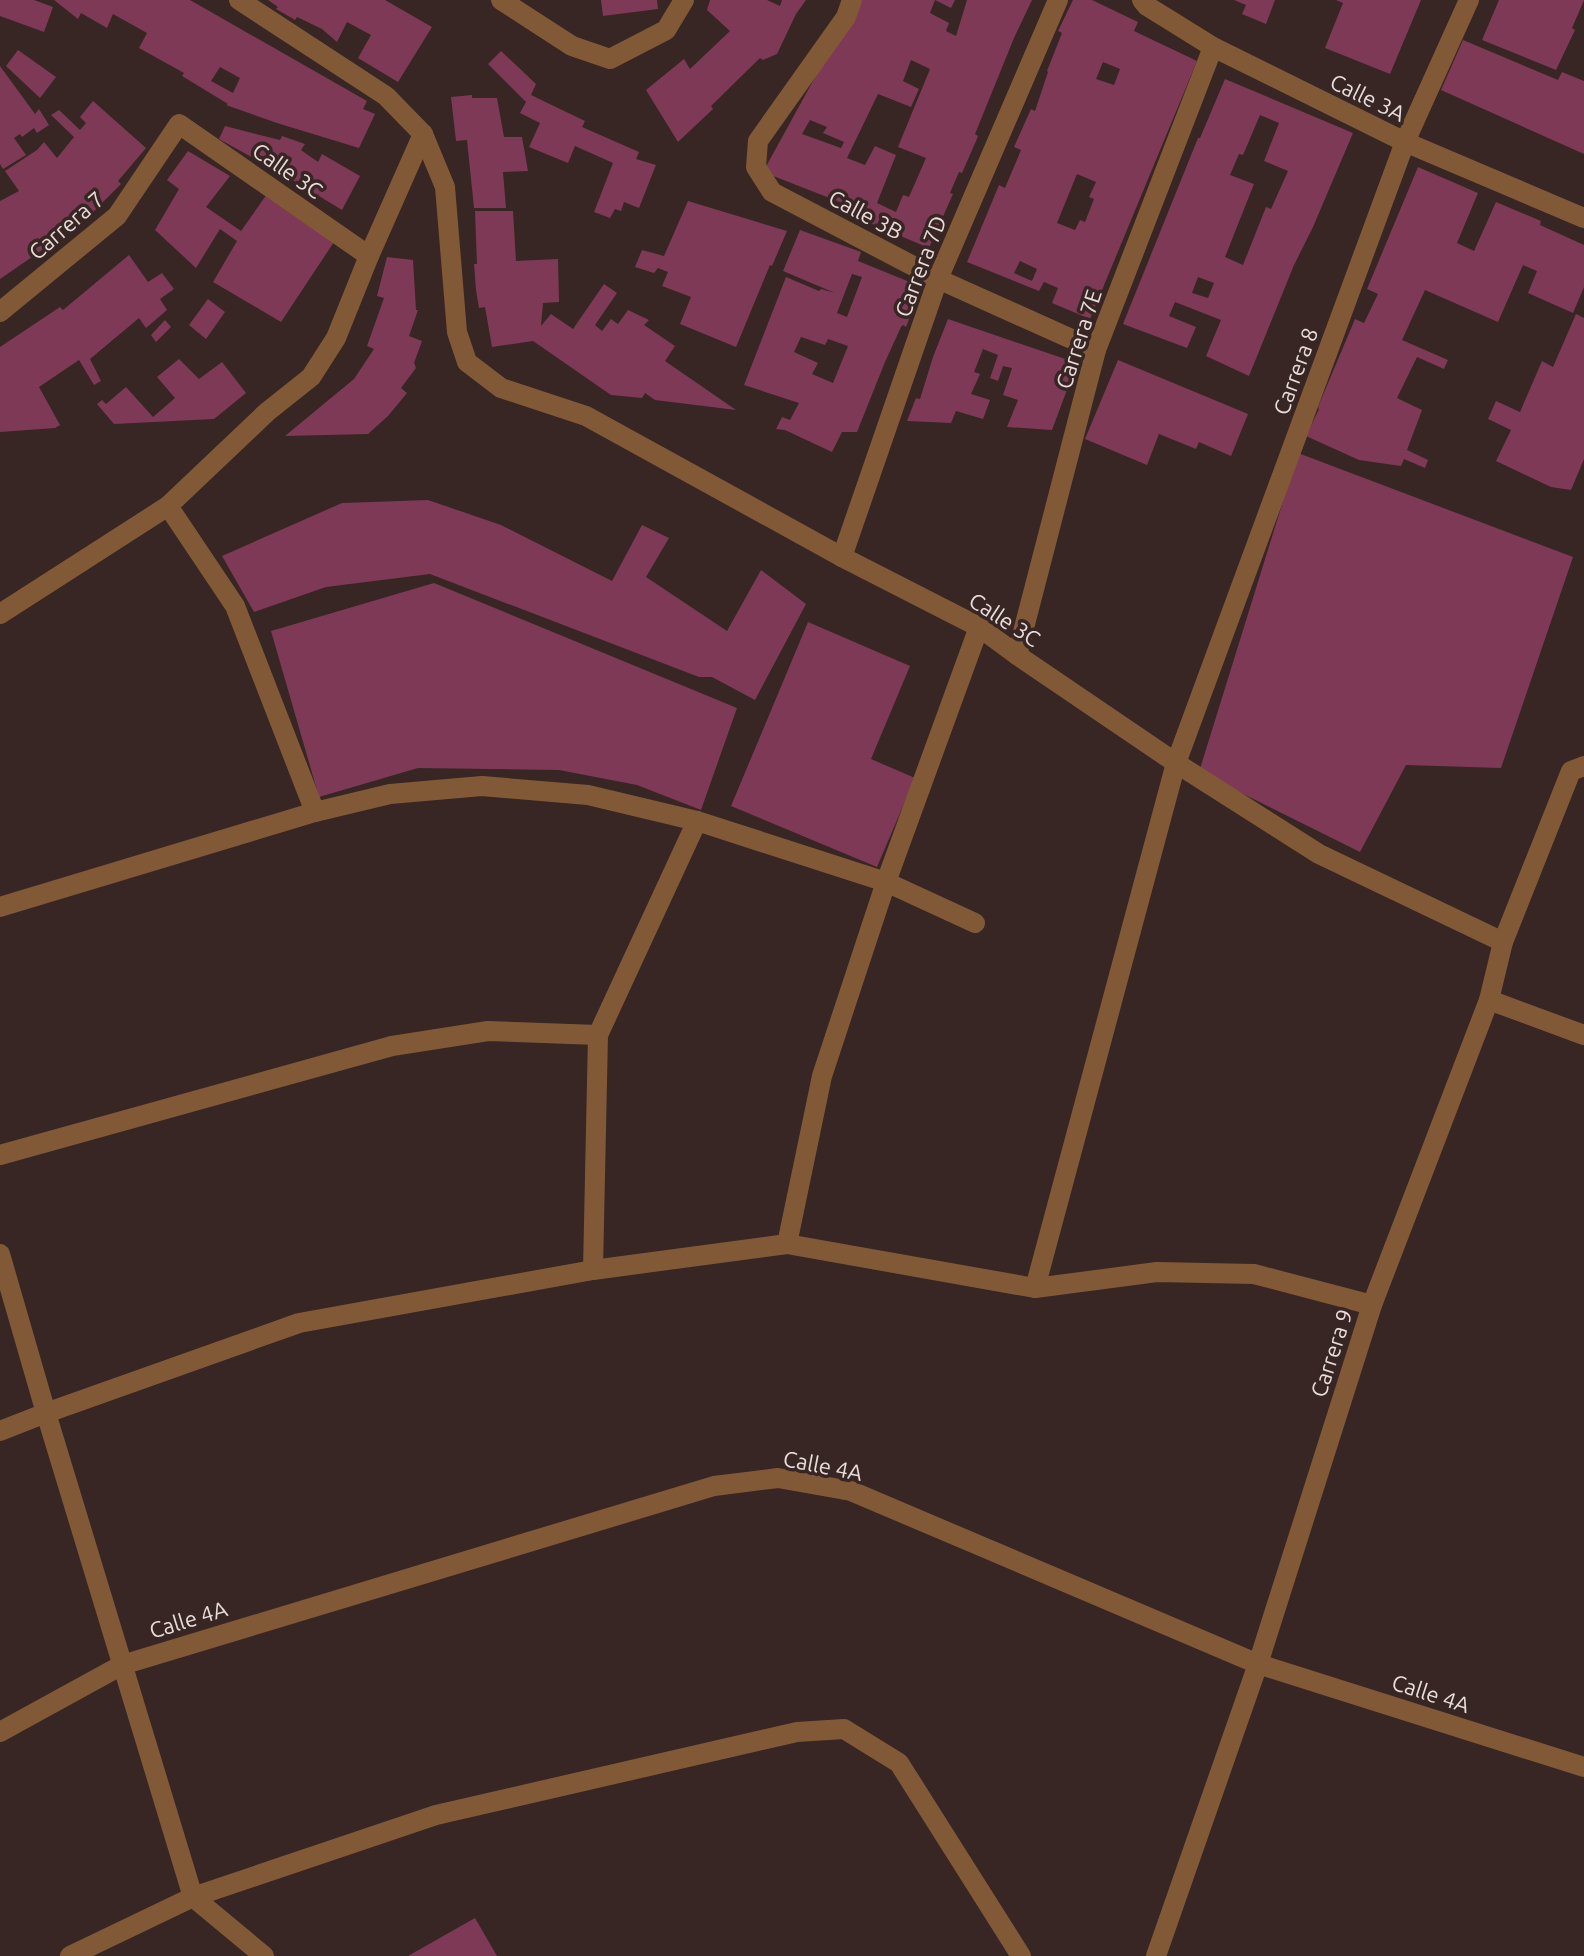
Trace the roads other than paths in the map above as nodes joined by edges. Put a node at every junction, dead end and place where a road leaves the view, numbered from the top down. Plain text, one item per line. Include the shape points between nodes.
1 (239, 0) edge
2 (501, 0) edge
3 (684, 0) edge
4 (852, 0) edge
5 (1058, 0) edge
6 (1142, 0) edge
7 (1469, 0) edge
8 (1213, 47) junction
9 (179, 124) joint
10 (423, 134) junction
11 (1405, 142) junction
12 (1584, 218) edge
13 (369, 256) junction
14 (938, 279) junction
15 (0, 312) edge
16 (1096, 350) junction
17 (168, 506) junction
18 (842, 557) junction
19 (0, 614) edge
20 (979, 627) junction
21 (1017, 655) junction
22 (1176, 763) junction
23 (1577, 768) edge
24 (315, 812) junction
25 (697, 821) junction
26 (886, 882) junction
27 (0, 907) edge
28 (975, 923) dead end
29 (1503, 942) junction
30 (1489, 1000) junction
31 (598, 1035) junction
32 (1584, 1035) edge
33 (0, 1155) edge
34 (787, 1244) junction
35 (0, 1254) edge
36 (593, 1270) junction
37 (1035, 1288) junction
38 (1372, 1305) junction
39 (46, 1413) junction
40 (0, 1431) edge
41 (1258, 1664) junction
42 (122, 1665) junction
43 (0, 1732) edge
44 (1584, 1767) edge
45 (193, 1897) junction
46 (70, 1956) edge
47 (264, 1956) edge
48 (1021, 1956) edge
49 (1156, 1956) edge

1 - 10 street via 386,96
2 - 3 street via 572,46 610,59 666,30
4 - 14 street, Calle 3B via 846,17 758,141 756,167 772,192
5 - 14 street, Carrera 7D
6 - 8 street, Calle 3A
7 - 11 street, Carrera 8
8 - 11 street, Calle 3A
8 - 16 street, Carrera 7E
9 - 13 street, Calle 3C
9 - 15 street, Carrera 7 via 117,216
10 - 13 street
10 - 18 street, Calle 3C via 445,187 457,332 467,362 501,388 586,416
11 - 12 street, Calle 3A
11 - 22 street, Carrera 8
13 - 17 street via 336,338 311,377
14 - 16 street, Calle 3B
14 - 18 street, Carrera 7D
16 - 21 street, Carrera 7E
17 - 19 street
17 - 24 street via 235,606
18 - 20 street, Calle 3C
20 - 21 street, Calle 3C
20 - 26 street
21 - 22 street, Calle 3C
22 - 29 street, Calle 3C via 1319,854
22 - 37 street, Carrera 8
23 - 29 street, Carrera 9
24 - 25 street via 390,794 482,786 588,795
24 - 27 street
25 - 26 street
25 - 31 street
26 - 28 street
26 - 34 street via 822,1076
29 - 30 street, Carrera 9
30 - 32 street
30 - 38 street, Carrera 9
31 - 33 street via 488,1031 392,1046
31 - 36 street
34 - 36 street
34 - 37 street
35 - 39 street
36 - 39 street via 299,1323
37 - 38 street via 1157,1272 1254,1274
38 - 41 street, Carrera 9
39 - 40 street
39 - 42 street
41 - 42 street, Calle 4A via 851,1491 778,1478 714,1486
41 - 44 street, Calle 4A
41 - 49 street, Carrera 9
42 - 43 street, Calle 4A
42 - 45 street
45 - 46 street
45 - 47 street
45 - 48 street via 436,1815 797,1732 844,1729 899,1763

